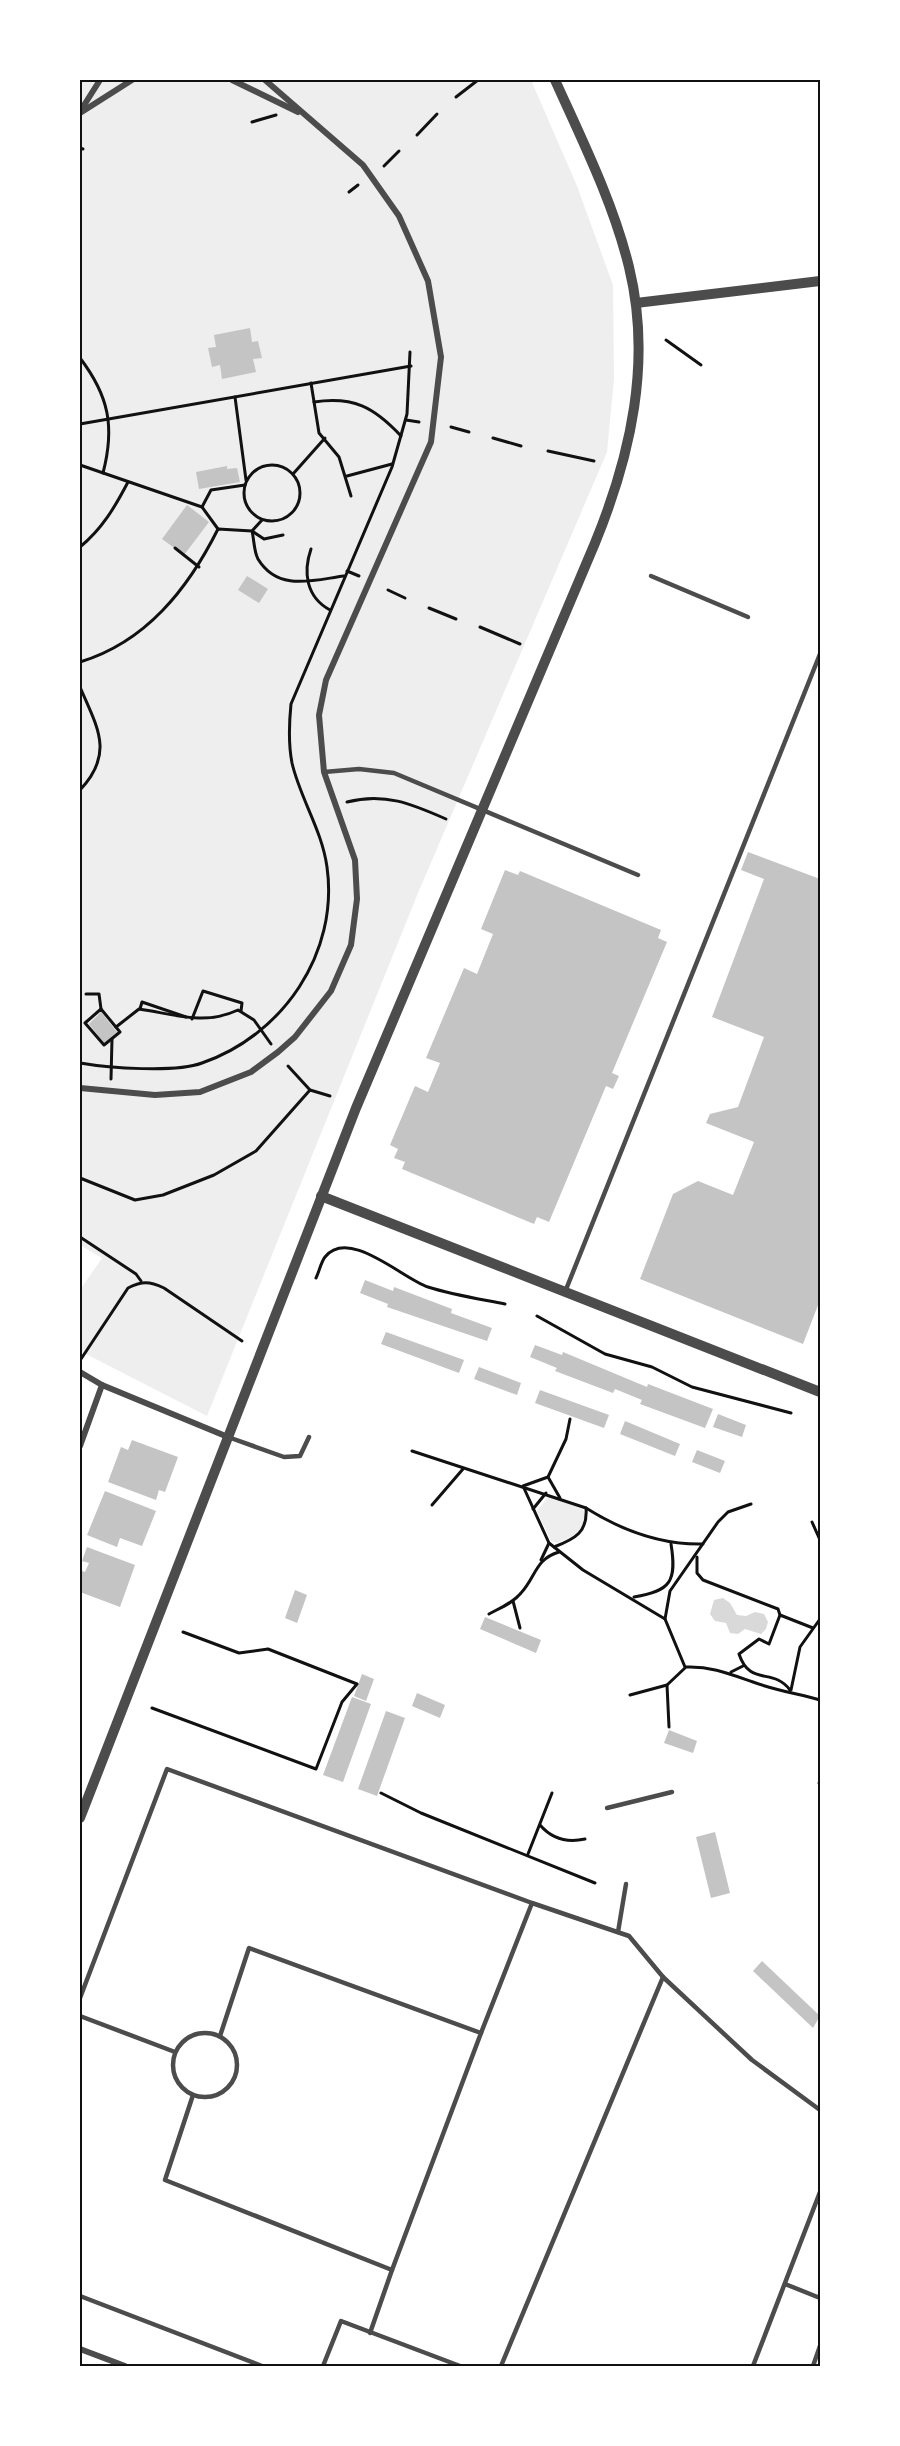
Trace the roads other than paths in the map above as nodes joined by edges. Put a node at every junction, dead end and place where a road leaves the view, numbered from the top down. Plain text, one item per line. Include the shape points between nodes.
1 (100, 80) edge
2 (132, 80) edge
3 (232, 80) edge
4 (265, 80) edge
5 (555, 80) edge
6 (80, 113) edge
7 (308, 117) junction
8 (820, 281) edge
9 (636, 303) junction
10 (651, 576) dead end
11 (748, 617) dead end
12 (820, 654) edge
13 (324, 772) junction
14 (482, 810) junction
15 (638, 875) dead end
16 (80, 1088) edge
17 (321, 1196) junction
18 (565, 1292) junction
19 (80, 1372) edge
20 (102, 1386) junction
21 (820, 1392) edge
22 (228, 1437) junction
23 (309, 1437) dead end
24 (80, 1446) edge
25 (672, 1791) dead end
26 (607, 1808) dead end
27 (80, 1818) edge
28 (626, 1884) dead end
29 (532, 1903) junction
30 (618, 1932) junction
31 (663, 1977) junction
32 (80, 1998) edge
33 (80, 2016) edge
34 (482, 2033) junction
35 (220, 2036) junction
36 (175, 2052) junction
37 (193, 2095) junction
38 (820, 2110) edge
39 (820, 2192) edge
40 (392, 2270) junction
41 (785, 2284) junction
42 (80, 2296) edge
43 (820, 2298) edge
44 (370, 2333) junction
45 (820, 2346) edge
46 (80, 2349) edge
47 (756, 2366) edge
48 (125, 2367) edge
49 (262, 2367) edge
50 (323, 2367) edge
51 (460, 2367) edge
52 (501, 2367) edge
53 (813, 2367) edge

1 - 6 street
2 - 6 street
3 - 7 street
4 - 7 street
5 - 9 street via 614,219
7 - 13 street via 372,174 399,216 428,280 441,357 431,442 326,680 319,716
8 - 9 street
9 - 14 street via 638,380 622,471
10 - 11 lane
12 - 18 lane
13 - 14 lane via 394,772
13 - 16 street via 355,860 357,899 351,945 331,991 278,1052 251,1072 200,1092 155,1095
14 - 15 lane
14 - 17 street
17 - 18 street
17 - 22 street
18 - 21 street
19 - 20 street
20 - 22 street
20 - 24 street
22 - 23 lane via 284,1457 300,1456
22 - 27 street
25 - 26 lane
28 - 30 lane
29 - 30 lane
29 - 32 lane via 167,1769
29 - 34 lane
30 - 31 lane via 629,1936
31 - 38 lane via 752,2060
31 - 52 lane
33 - 36 lane
34 - 35 lane via 249,1948
34 - 40 lane
35 - 36 lane via 198,2033 180,2043
35 - 37 lane via 234,2052 236,2074 231,2084 214,2096
36 - 37 lane via 173,2072 177,2082
37 - 40 lane via 165,2180
39 - 41 lane
40 - 44 lane
41 - 43 lane
41 - 47 lane
42 - 49 lane
44 - 50 lane via 341,2321
44 - 51 lane
45 - 53 lane
46 - 48 street

